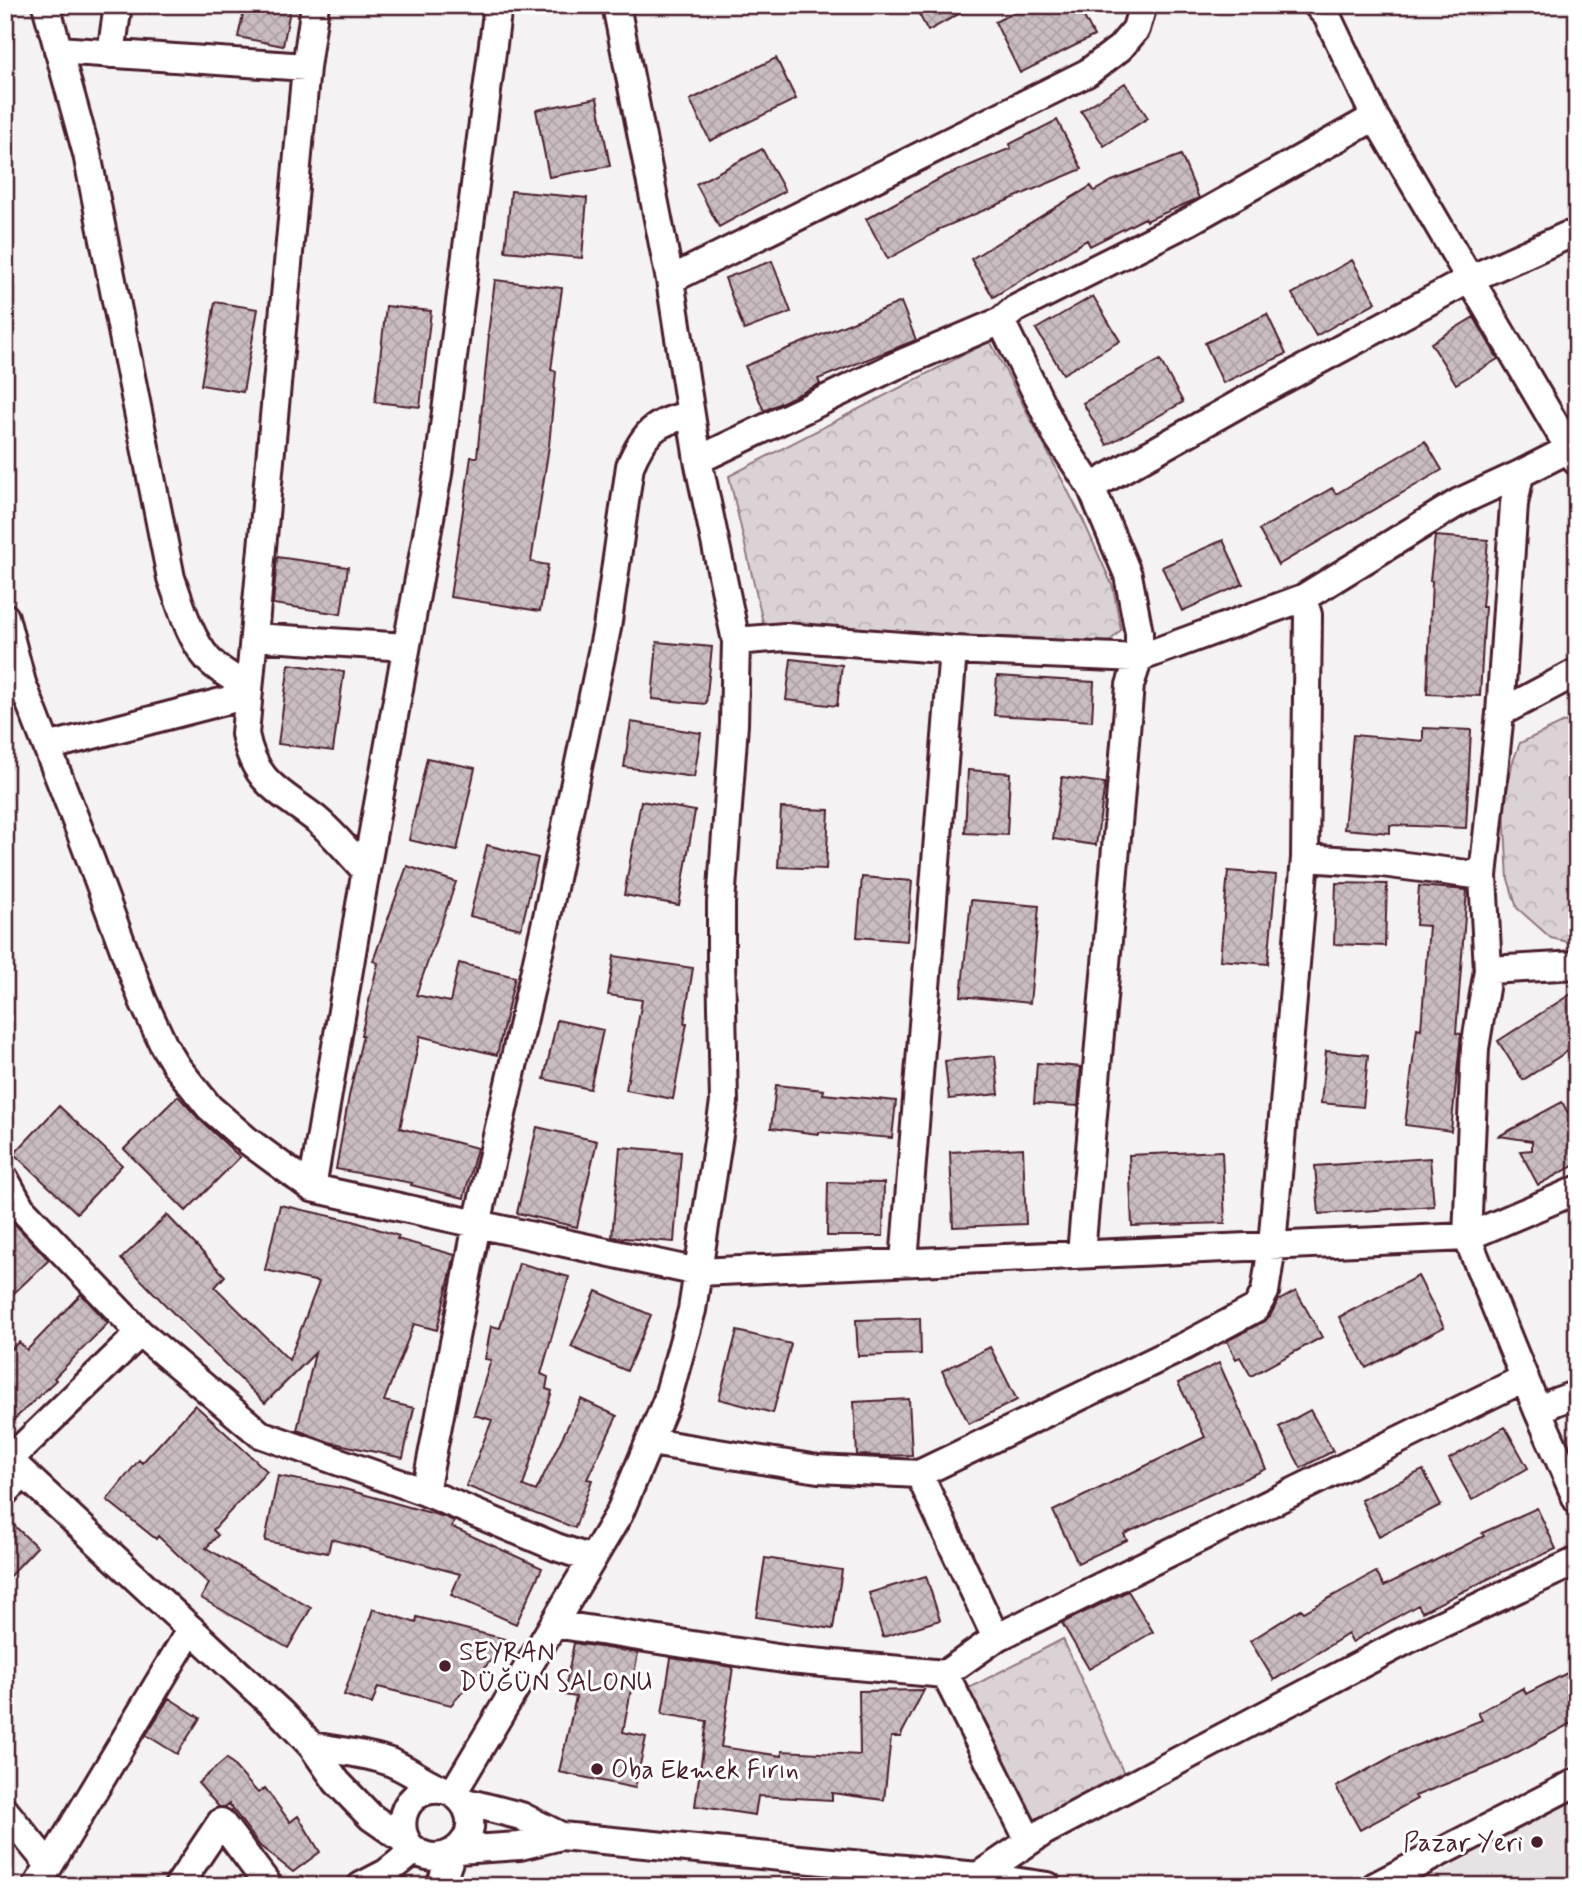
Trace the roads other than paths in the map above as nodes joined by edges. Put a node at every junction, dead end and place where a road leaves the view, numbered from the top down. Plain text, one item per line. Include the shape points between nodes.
1 (46, 5) edge
2 (118, 5) edge
3 (315, 5) edge
4 (498, 5) edge
5 (616, 5) edge
6 (1143, 5) edge
7 (1329, 9) edge
8 (58, 50) junction
9 (111, 54) junction
10 (306, 67) junction
11 (1375, 117) junction
12 (1577, 234) edge
13 (1470, 279) junction
14 (670, 281) junction
15 (1001, 321) junction
16 (691, 415) junction
17 (1574, 452) edge
18 (698, 460) junction
19 (1520, 474) junction
20 (1091, 487) junction
21 (1303, 598) junction
22 (5, 617) edge
23 (254, 637) junction
24 (736, 641) junction
25 (406, 647) junction
26 (953, 650) junction
27 (1139, 658) junction
28 (1577, 672) edge
29 (248, 691) junction
30 (1500, 713) junction
31 (47, 747) junction
32 (1304, 858) junction
33 (366, 871) junction
34 (1483, 876) junction
35 (1577, 965) edge
36 (1488, 970) junction
37 (5, 1179) edge
38 (312, 1188) junction
39 (1577, 1190) edge
40 (477, 1224) junction
41 (1466, 1237) junction
42 (1272, 1246) junction
43 (1081, 1254) junction
44 (904, 1262) junction
45 (698, 1272) junction
46 (140, 1333) junction
47 (1525, 1378) junction
48 (1577, 1394) edge
49 (1538, 1411) junction
50 (650, 1442) junction
51 (11, 1471) edge
52 (919, 1474) junction
53 (425, 1492) junction
54 (1577, 1500) edge
55 (592, 1559) junction
56 (1577, 1561) edge
57 (554, 1625) junction
58 (191, 1629) junction
59 (996, 1638) junction
60 (945, 1674) junction
61 (312, 1746) junction
62 (1577, 1782) edge
63 (452, 1795) junction
64 (5, 1811) edge
65 (561, 1836) junction
66 (406, 1840) junction
67 (1029, 1841) junction
68 (454, 1851) junction
69 (43, 1876) edge
70 (978, 1877) junction
71 (386, 1879) edge
72 (1037, 1885) edge
73 (178, 1886) edge
74 (269, 1886) edge
75 (361, 1886) edge
76 (440, 1886) edge
77 (1375, 1886) edge

1 - 8 street
2 - 9 street
3 - 10 street
4 - 25 street via 438,474
5 - 14 street
6 - 14 street via 1136,29 1087,73
7 - 11 street
8 - 9 street
8 - 29 street via 87,154 171,578 195,640 208,660
9 - 10 street
10 - 23 street
11 - 13 street
11 - 15 street via 1188,222 1015,309
12 - 13 street
13 - 17 street
13 - 20 street
14 - 16 street
15 - 18 street
15 - 20 street via 1057,436
16 - 18 street
16 - 40 street via 656,428 639,444 630,466 607,628
17 - 19 street
18 - 24 street
19 - 21 street via 1458,502
19 - 30 street
20 - 27 street via 1128,575
21 - 27 street
21 - 32 street via 1308,615
22 - 31 street via 22,684
23 - 25 street
23 - 29 street
24 - 26 street via 785,637
24 - 45 street via 721,903 724,1102
25 - 33 street
26 - 27 street
26 - 44 street
27 - 43 street via 1130,685
28 - 30 street
29 - 31 street
29 - 33 street via 244,734 253,763 271,786 318,821
30 - 34 street
31 - 38 street via 164,1046 218,1116
32 - 34 street
32 - 42 street
33 - 38 street
34 - 36 street
35 - 36 street
36 - 41 street via 1475,1048
37 - 46 street via 22,1208
38 - 40 street
39 - 41 street
40 - 45 street
40 - 53 street
41 - 42 street
41 - 47 street
42 - 43 street
42 - 52 street via 1265,1292 1256,1308
43 - 44 street
44 - 45 street
45 - 50 street via 667,1400
46 - 51 street
46 - 53 street via 260,1434
47 - 49 street
47 - 59 street
48 - 49 street
49 - 54 street
50 - 52 street via 818,1469
50 - 55 street via 619,1514
51 - 58 street
52 - 59 street
53 - 55 street
55 - 57 street
56 - 67 street via 1407,1640
57 - 60 street via 790,1660
57 - 63 street
58 - 61 street
58 - 69 street
59 - 60 street
60 - 67 street
61 - 63 street via 390,1762
61 - 66 street via 371,1817
62 - 77 street
63 - 65 street via 521,1816
63 - 66 street via 425,1791 411,1800 403,1815
63 - 68 street via 467,1810 470,1826 464,1842
64 - 69 street
65 - 68 street via 520,1846
65 - 70 street
66 - 68 street via 425,1855
66 - 71 street
67 - 70 street
68 - 76 street
70 - 72 street
71 - 75 street
73 - 74 street via 221,1822

